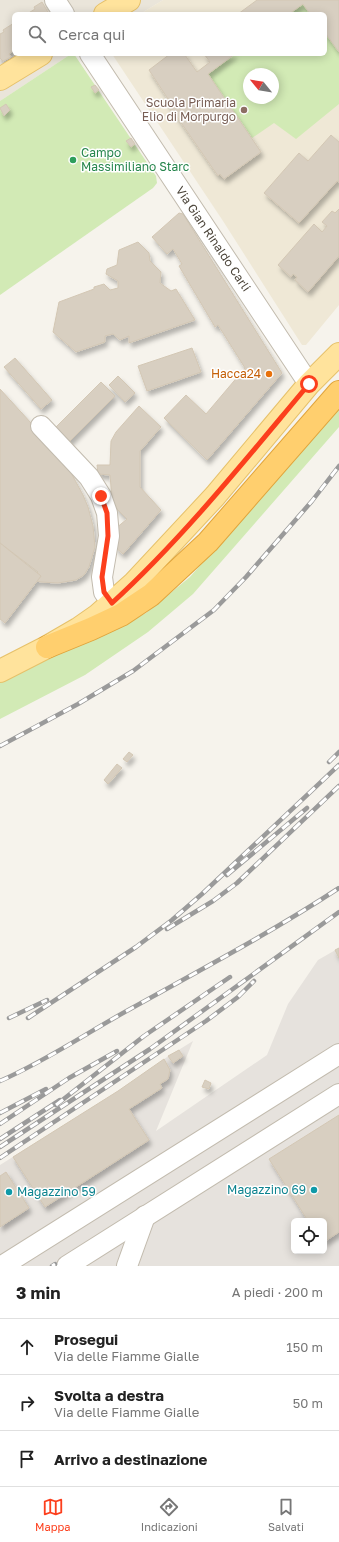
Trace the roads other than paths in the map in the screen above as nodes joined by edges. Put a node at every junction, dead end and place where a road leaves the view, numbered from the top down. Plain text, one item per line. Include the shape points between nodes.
1 (55, 0) edge
2 (129, 0) edge
3 (63, 12) edge
4 (108, 12) edge
5 (38, 56) edge
6 (91, 56) edge
7 (0, 79) edge
8 (339, 341) edge
9 (339, 354) edge
10 (309, 384) junction
11 (339, 392) edge
12 (41, 426) dead end
13 (112, 603) junction
14 (47, 647) junction
15 (0, 671) edge
16 (339, 1054) edge
17 (339, 1094) edge
18 (146, 1216) junction
19 (2, 1266) edge
20 (66, 1266) edge
21 (127, 1266) edge

1 - 3 street
2 - 4 main road
5 - 7 main road
6 - 10 street, Via Gian Rinaldo Carli
8 - 10 main road
9 - 10 main road
10 - 13 main road via 214,496 134,583
11 - 14 highway via 208,542 151,595 121,615
12 - 13 street via 88,477 101,496 107,513 108,536 102,577 104,592
13 - 14 main road via 78,629
14 - 15 main road
16 - 19 street
17 - 18 street
18 - 20 street
18 - 21 street

